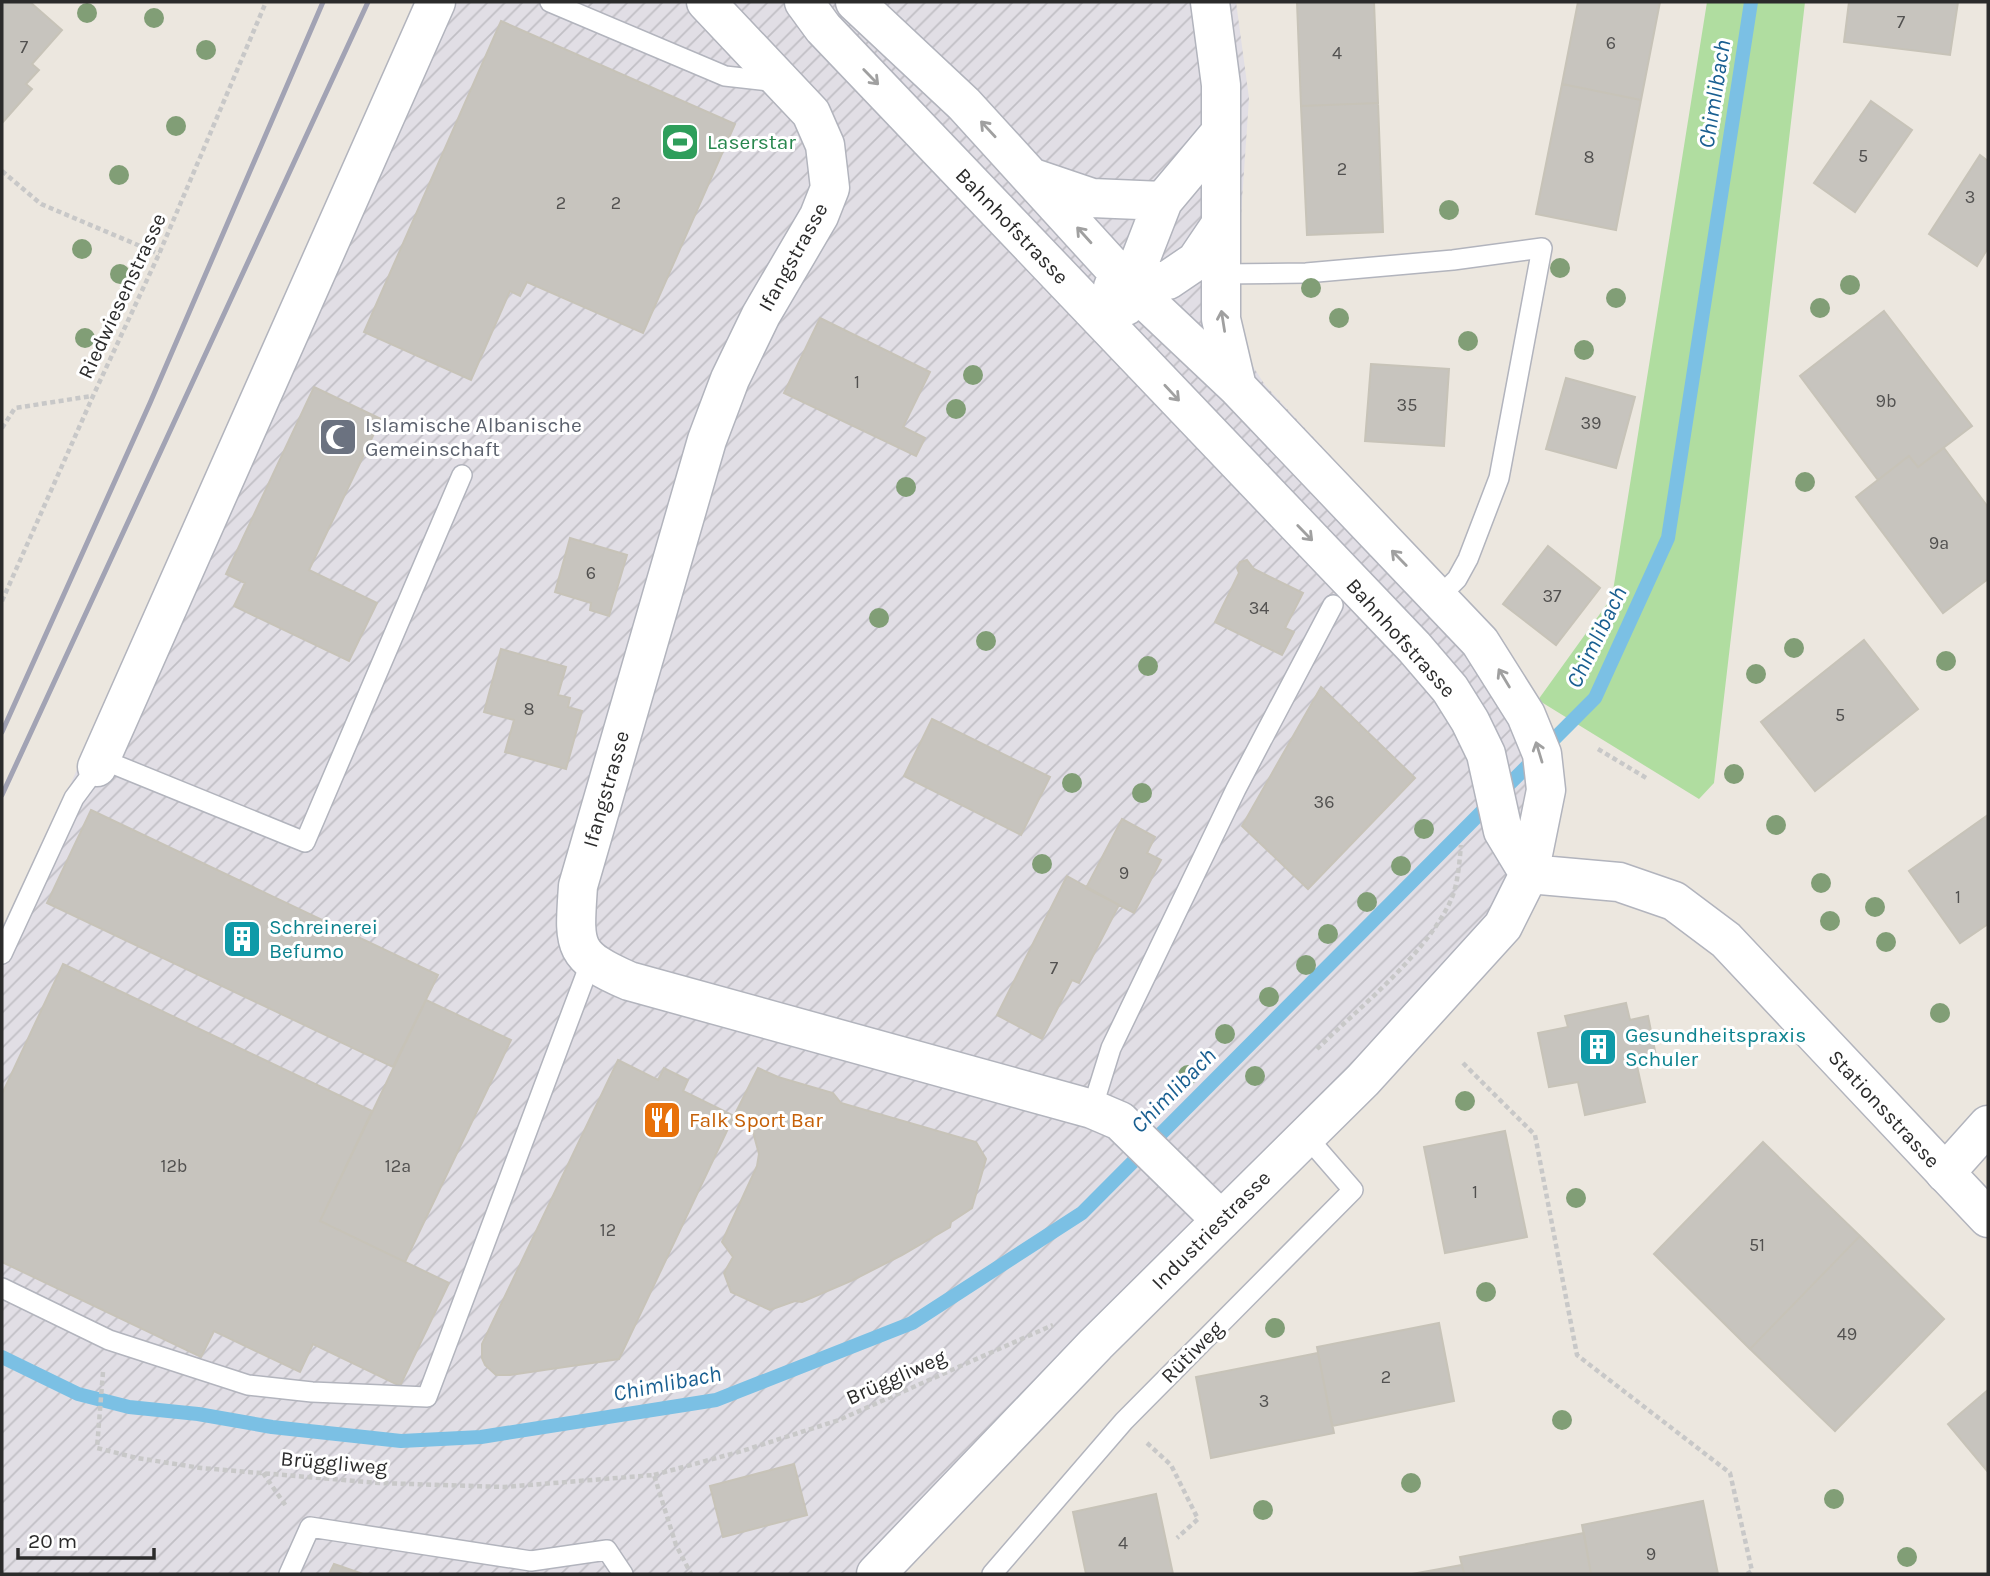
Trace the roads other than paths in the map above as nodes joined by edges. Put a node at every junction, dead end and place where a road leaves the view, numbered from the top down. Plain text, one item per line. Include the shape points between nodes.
1 (436, 2) edge
2 (550, 2) edge
3 (706, 2) edge
4 (804, 2) edge
5 (855, 2) edge
6 (1210, 2) edge
7 (783, 83) junction
8 (1220, 133) junction
9 (1034, 179) junction
10 (1163, 201) junction
11 (1221, 224) junction
12 (1220, 274) junction
13 (1070, 285) junction
14 (1129, 286) junction
15 (1125, 343) junction
16 (1237, 387) junction
17 (462, 475) dead end
18 (1438, 597) junction
19 (1334, 605) dead end
20 (99, 763) junction
21 (1529, 874) junction
22 (2, 954) edge
23 (591, 961) junction
24 (1106, 1115) junction
25 (1988, 1125) edge
26 (1306, 1136) junction
27 (1945, 1173) junction
28 (1988, 1218) edge
29 (1222, 1220) junction
30 (2, 1288) edge
31 (890, 1569) edge
32 (289, 1574) edge
33 (623, 1574) edge
34 (992, 1574) edge

1 - 20 main road
2 - 7 lane via 725,76
3 - 7 main road, Ifangstrasse
4 -> 13 main road, Bahnhofstrasse
9 -> 5 main road via 964,104
6 - 8 main road via 1221,85
7 - 23 main road, Ifangstrasse via 811,113 825,145 830,188 819,216 761,315 707,440 578,887 575,928 582,953
8 - 10 main road
8 - 11 main road
9 - 10 main road via 1092,198
14 -> 9 main road
10 - 14 main road
11 - 12 main road
11 - 14 main road via 1196,261 1177,274 1168,280
16 -> 12 main road via 1221,319
12 - 18 lane via 1306,273 1542,248 1499,478 1468,559 1457,579
13 - 14 main road
13 - 15 main road, Bahnhofstrasse
14 - 15 main road
14 - 16 main road
15 -> 21 main road, Bahnhofstrasse via 1450,689 1486,754 1503,831
18 -> 16 main road
17 - 20 lane via 305,842
21 -> 18 main road via 1546,790 1542,754 1525,715 1480,642
19 - 24 lane via 1236,789 1117,1036
20 - 22 lane via 74,798
21 - 26 main road, Industriestrasse via 1503,926
21 - 27 main road, Stationsstrasse via 1619,882 1674,901 1726,940
23 - 24 main road via 629,981
23 - 30 lane via 427,1397 248,1385 109,1340
24 - 29 main road
25 - 27 main road
26 - 29 main road, Industriestrasse
26 - 34 lane, Rütiweg via 1353,1190 1124,1421
27 - 28 main road, Stationsstrasse
29 - 31 main road, Industriestrasse via 1096,1344
32 - 33 lane via 310,1527 531,1561 607,1550

